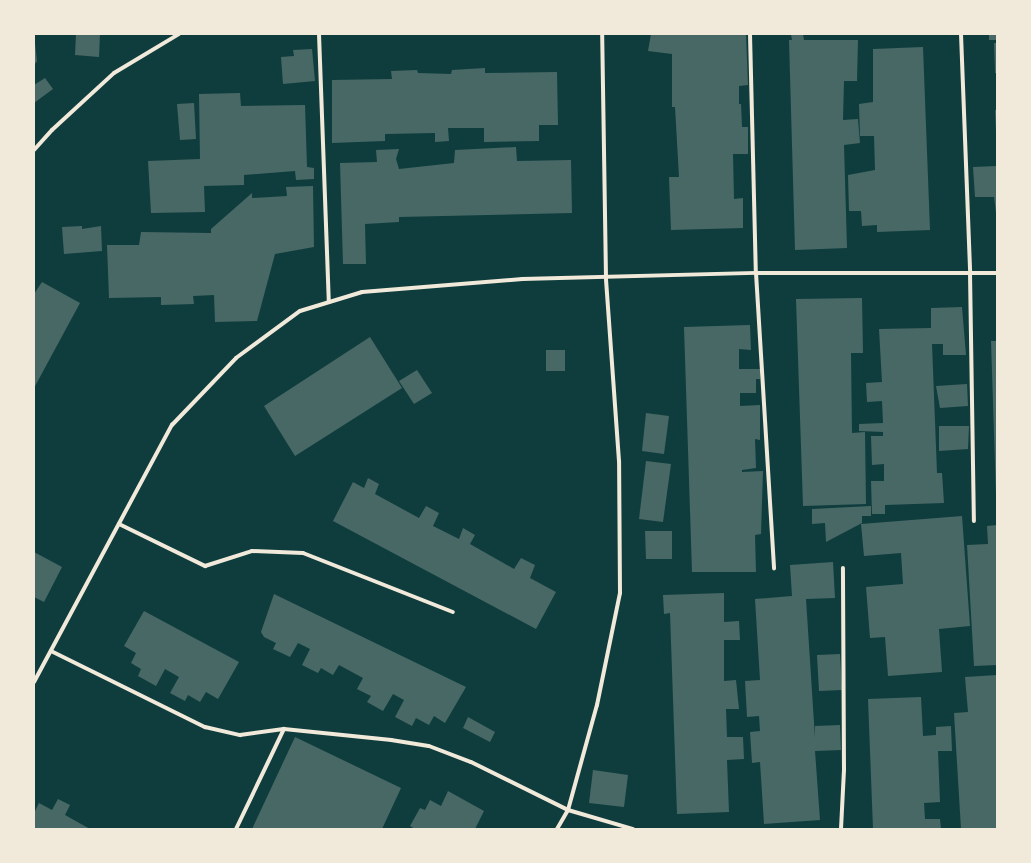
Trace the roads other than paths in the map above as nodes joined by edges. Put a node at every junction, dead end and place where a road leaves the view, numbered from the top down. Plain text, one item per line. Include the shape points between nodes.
1 (179, 34) edge
2 (319, 34) edge
3 (602, 34) edge
4 (750, 34) edge
5 (961, 34) edge
6 (34, 150) edge
7 (756, 273) junction
8 (970, 273) junction
9 (997, 273) edge
10 (606, 278) junction
11 (329, 302) junction
12 (974, 521) dead end
13 (119, 524) junction
14 (774, 568) dead end
15 (843, 568) dead end
16 (453, 612) dead end
17 (50, 651) junction
18 (34, 682) edge
19 (284, 729) junction
20 (568, 810) junction
21 (236, 829) edge
22 (557, 829) edge
23 (634, 829) edge
24 (840, 829) edge

1 - 6 street via 114,73
2 - 11 street
3 - 10 street
4 - 7 street
5 - 8 street
7 - 8 street
7 - 10 street
7 - 14 street
8 - 9 street
8 - 12 street
10 - 11 street via 522,279 370,291
10 - 20 street via 619,460 620,593 597,705
11 - 13 street via 300,311 236,358 172,425
13 - 16 street via 205,566 252,551 303,553
13 - 17 street
15 - 24 street via 844,769
17 - 18 street
17 - 19 street via 205,727 240,735
19 - 20 street via 429,746 471,762
19 - 21 street
20 - 22 street
20 - 23 street

